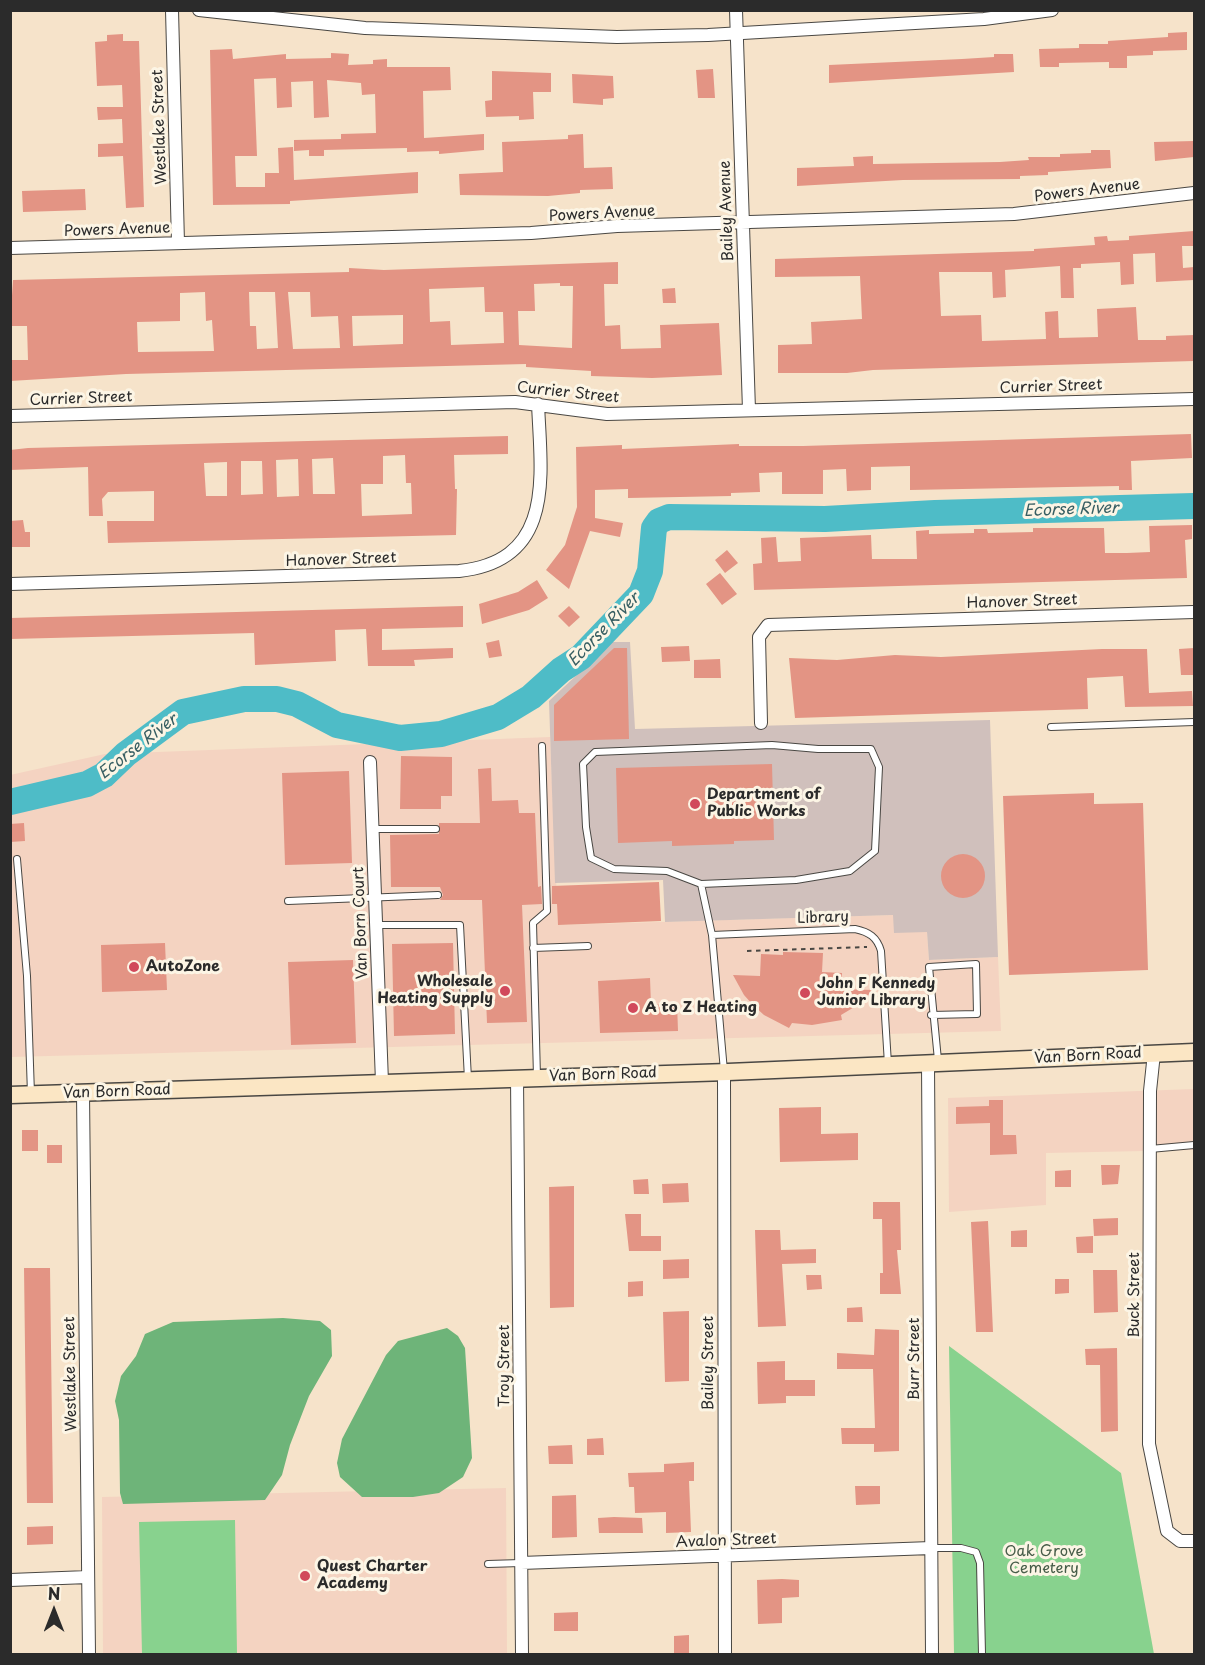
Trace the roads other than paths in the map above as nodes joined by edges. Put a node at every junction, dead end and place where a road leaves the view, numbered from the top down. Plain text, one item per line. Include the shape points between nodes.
1 (172, 10) edge
2 (198, 10) edge
3 (736, 10) edge
4 (1052, 10) edge
5 (736, 33) junction
6 (1194, 193) edge
7 (743, 223) junction
8 (178, 243) junction
9 (10, 248) edge
10 (1194, 399) edge
11 (538, 404) junction
12 (749, 411) junction
13 (10, 416) edge
14 (10, 584) edge
15 (1194, 612) edge
16 (1194, 722) edge
17 (761, 723) dead end
18 (1051, 727) dead end
19 (542, 746) dead end
20 (370, 762) dead end
21 (372, 829) junction
22 (436, 829) dead end
23 (17, 859) dead end
24 (701, 884) junction
25 (438, 895) dead end
26 (375, 898) junction
27 (288, 901) dead end
28 (376, 925) junction
29 (712, 935) junction
30 (588, 946) dead end
31 (533, 948) junction
32 (931, 1016) junction
33 (1194, 1052) edge
34 (1154, 1053) junction
35 (933, 1064) junction
36 (888, 1065) junction
37 (724, 1072) junction
38 (537, 1077) junction
39 (517, 1078) junction
40 (468, 1079) junction
41 (382, 1082) junction
42 (83, 1093) junction
43 (10, 1095) edge
44 (31, 1095) junction
45 (1194, 1145) edge
46 (1150, 1149) junction
47 (1194, 1541) edge
48 (931, 1548) junction
49 (724, 1556) junction
50 (521, 1563) junction
51 (488, 1564) dead end
52 (88, 1577) junction
53 (10, 1580) edge
54 (89, 1654) edge
55 (522, 1654) edge
56 (725, 1654) edge
57 (933, 1654) edge
58 (982, 1654) edge

1 - 8 street, Westlake Street
2 - 5 street via 365,28 532,36
3 - 5 street, Bailey Avenue
4 - 5 street via 984,19
5 - 7 street, Bailey Avenue
6 - 7 street, Powers Avenue via 1014,214
7 - 8 street, Powers Avenue
7 - 12 street, Bailey Avenue
8 - 9 street, Powers Avenue
10 - 12 street, Currier Street
11 - 12 street, Currier Street via 607,414
11 - 13 street, Currier Street
11 - 14 street, Hanover Street via 542,487 537,513 527,534 514,548 482,567 447,572
15 - 17 street, Hanover Street via 775,624 763,628 759,642
16 - 18 lane
19 - 31 lane via 547,911 533,923
20 - 21 street, Van Born Court
21 - 22 lane
21 - 26 street, Van Born Court
23 - 44 lane via 27,976
24 - 24 lane via 668,871 614,869 591,858 583,764 596,752 772,745 871,749 879,767 875,850 850,871 796,880
24 - 29 lane
25 - 26 lane
26 - 27 lane
26 - 28 street, Van Born Court
28 - 40 lane via 460,925
28 - 41 street, Van Born Court
29 - 36 lane, Library via 855,929 877,939
29 - 37 lane
30 - 31 lane
31 - 38 lane
32 - 32 lane via 929,967 976,964 978,1014
32 - 35 lane
33 - 34 main road, Van Born Road
34 - 35 main road, Van Born Road
34 - 46 street, Buck Street
35 - 36 main road, Van Born Road
35 - 48 street, Burr Street
36 - 37 main road, Van Born Road
37 - 38 main road, Van Born Road
37 - 49 street, Bailey Street
38 - 39 main road, Van Born Road
39 - 40 main road, Van Born Road
39 - 50 street, Troy Street
40 - 41 main road, Van Born Road
41 - 42 main road, Van Born Road
42 - 44 main road, Van Born Road
42 - 52 street, Westlake Street
43 - 44 main road, Van Born Road
45 - 46 lane
46 - 47 street, Buck Street via 1149,1444 1170,1534 1180,1541
48 - 49 street, Avalon Street
48 - 57 street, Burr Street
48 - 58 lane via 976,1551 980,1563
49 - 50 street, Avalon Street
49 - 56 street, Bailey Street
50 - 51 lane
50 - 55 street, Troy Street
52 - 53 street
52 - 54 street, Westlake Street

